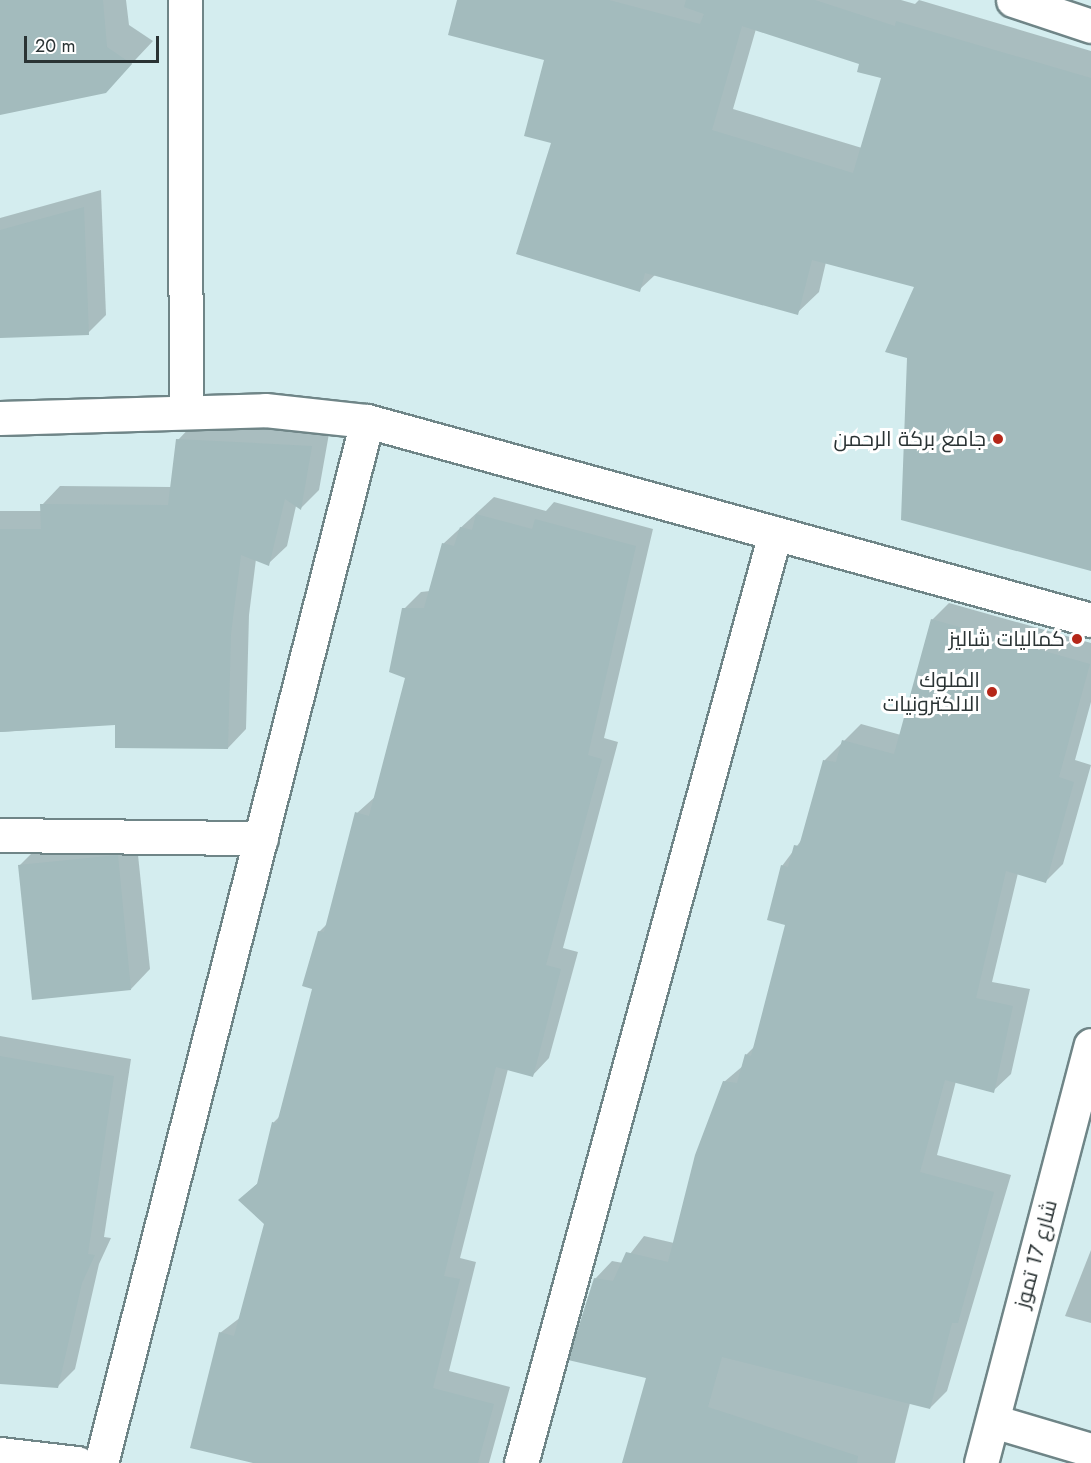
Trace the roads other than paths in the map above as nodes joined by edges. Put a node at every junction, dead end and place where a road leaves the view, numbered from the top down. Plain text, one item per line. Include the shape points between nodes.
1 (185, 0) edge
2 (1013, 0) edge
3 (1091, 26) edge
4 (186, 411) junction
5 (0, 418) edge
6 (367, 421) junction
7 (775, 533) junction
8 (1091, 620) edge
9 (0, 835) edge
10 (261, 838) junction
11 (1091, 1045) edge
12 (993, 1421) junction
13 (1091, 1450) edge
14 (0, 1454) edge
15 (77, 1463) edge
16 (101, 1463) edge
17 (521, 1463) edge
18 (981, 1463) edge

1 - 4 street
2 - 3 street
4 - 5 street
4 - 6 street via 265,410
6 - 7 street
6 - 10 street
7 - 8 street
7 - 17 street
9 - 10 street
10 - 16 street
11 - 12 street, شارع 17 تموز
12 - 13 street
12 - 18 street, شارع 17 تموز
14 - 15 street

